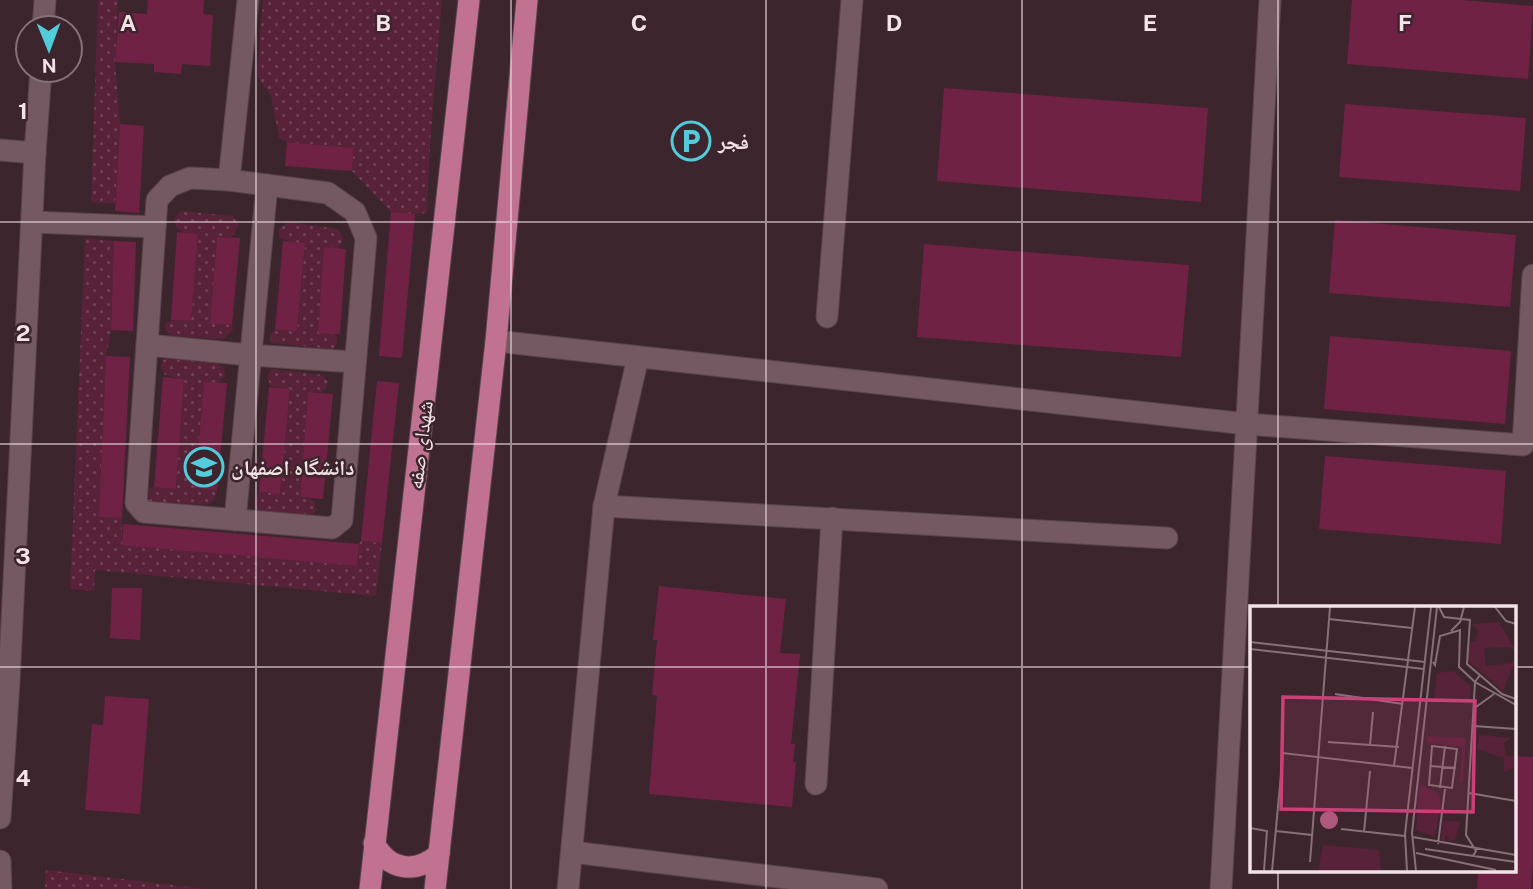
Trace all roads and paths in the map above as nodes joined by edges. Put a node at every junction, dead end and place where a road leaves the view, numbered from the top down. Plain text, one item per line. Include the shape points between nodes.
1 (248, 0) edge
2 (469, 0) edge
3 (527, 0) edge
4 (852, 0) edge
5 (1270, 0) edge
6 (40, 84) edge
7 (0, 150) edge
8 (35, 153) junction
9 (229, 180) junction
10 (267, 185) junction
11 (32, 222) junction
12 (155, 227) junction
13 (1533, 275) edge
14 (827, 317) dead end
15 (496, 341) junction
16 (147, 345) junction
17 (250, 355) junction
18 (638, 356) junction
19 (354, 362) junction
20 (1247, 424) junction
21 (604, 506) junction
22 (832, 518) junction
23 (235, 520) junction
24 (1167, 538) dead end
25 (5, 682) edge
26 (816, 784) dead end
27 (0, 818) edge
28 (374, 844) junction
29 (572, 852) junction
30 (439, 854) junction
31 (0, 861) edge
32 (1, 889) edge
33 (370, 889) edge
34 (435, 889) edge
35 (568, 889) edge
36 (877, 889) edge
37 (1221, 889) edge

1 - 9 lane
2 - 28 main road, شهدای صفه
3 - 15 main road
4 - 14 lane
5 - 20 lane
6 - 8 lane
7 - 8 lane
8 - 11 lane
9 - 10 lane
9 - 12 lane via 190,178 170,186 157,200
10 - 17 lane
10 - 19 lane via 328,193 355,212 366,238
11 - 12 lane
11 - 25 lane
12 - 16 lane
13 - 20 lane via 1523,445
15 - 18 lane
15 - 30 main road
16 - 17 lane
16 - 23 lane via 136,503 144,512
17 - 19 lane
17 - 23 lane
18 - 20 lane
18 - 21 lane
19 - 23 lane via 342,520 332,528
20 - 37 lane
21 - 22 lane
21 - 29 lane
22 - 24 lane
22 - 26 lane
25 - 27 lane
28 - 30 main road via 385,859 403,867 423,865
28 - 33 main road, شهدای صفه
29 - 35 lane
29 - 36 lane
30 - 34 main road
31 - 32 lane

